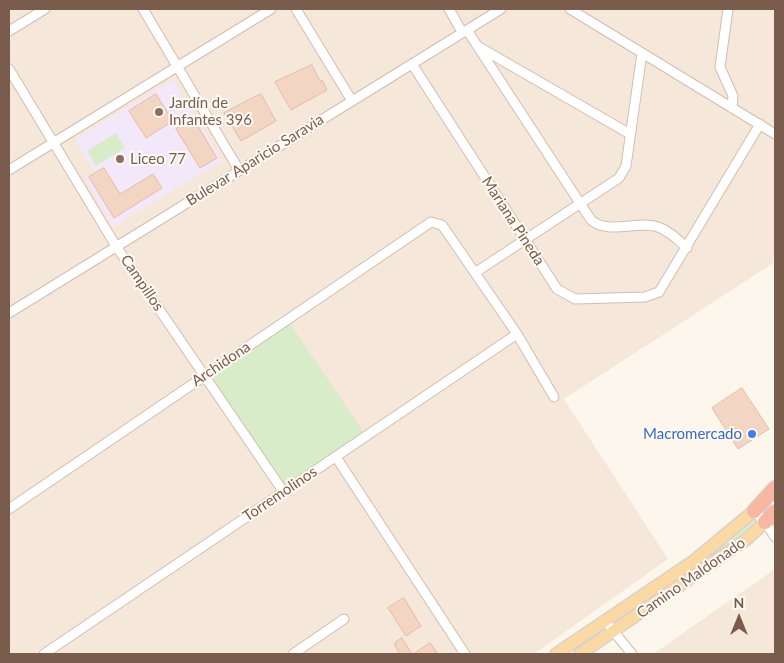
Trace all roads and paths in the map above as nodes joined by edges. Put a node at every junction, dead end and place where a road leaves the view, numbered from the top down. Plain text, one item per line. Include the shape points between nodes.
1 (45, 9) edge
2 (143, 9) edge
3 (271, 9) edge
4 (296, 9) edge
5 (449, 9) edge
6 (501, 9) edge
7 (570, 9) edge
8 (728, 9) edge
9 (9, 31) edge
10 (465, 31) junction
11 (477, 46) junction
12 (642, 53) junction
13 (412, 64) junction
14 (176, 67) junction
15 (9, 69) edge
16 (352, 100) junction
17 (732, 108) junction
18 (760, 124) junction
19 (630, 134) junction
20 (775, 134) edge
21 (54, 142) junction
22 (9, 170) edge
23 (239, 170) junction
24 (580, 205) junction
25 (524, 240) junction
26 (116, 246) junction
27 (687, 248) junction
28 (476, 272) junction
29 (9, 313) edge
30 (517, 334) junction
31 (205, 376) junction
32 (554, 397) dead end
33 (336, 457) junction
34 (775, 488) edge
35 (283, 492) junction
36 (9, 509) edge
37 (754, 511) junction
38 (770, 517) edge
39 (775, 537) edge
40 (344, 619) dead end
41 (604, 622) junction
42 (614, 632) junction
43 (56, 651) edge
44 (44, 654) edge
45 (293, 654) edge
46 (465, 654) edge
47 (556, 654) edge
48 (580, 654) edge
49 (632, 654) edge

1 - 9 street
2 - 14 street
3 - 14 street
4 - 16 street
5 - 10 street
6 - 10 street, Bulevar Aparicio Saravia
7 - 12 street
8 - 17 street via 720,67 733,96
10 - 11 street
10 - 13 street, Bulevar Aparicio Saravia
11 - 19 street
11 - 24 street
12 - 17 street
12 - 19 street
13 - 16 street, Bulevar Aparicio Saravia
13 - 25 street, Mariana Pineda
14 - 21 street
14 - 23 street
15 - 21 street, Campillos
16 - 23 street, Bulevar Aparicio Saravia
17 - 18 street
18 - 20 street
18 - 27 street
19 - 24 street via 622,174
21 - 22 street
21 - 26 street, Campillos
23 - 26 street, Bulevar Aparicio Saravia
24 - 25 street
24 - 27 street via 598,225 653,225 671,233
25 - 27 street, Mariana Pineda via 557,289 576,299 645,297 660,292
25 - 28 street
26 - 29 street, Bulevar Aparicio Saravia
26 - 31 street, Campillos
28 - 30 street
28 - 31 street, Archidona via 442,225 435,222 427,224
30 - 32 street
30 - 33 street, Torremolinos
31 - 35 street, Campillos
31 - 36 street, Archidona
33 - 35 street, Torremolinos
33 - 46 street
34 - 37 highway
35 - 43 street, Torremolinos
37 - 38 street
37 - 41 main road, Camino Maldonado via 695,560
38 - 39 street
38 - 42 main road, Camino Maldonado via 747,540
40 - 45 street
41 - 42 street
41 - 47 main road, Camino Maldonado
42 - 48 main road, Camino Maldonado
42 - 49 street
43 - 44 street, Torremolinos

